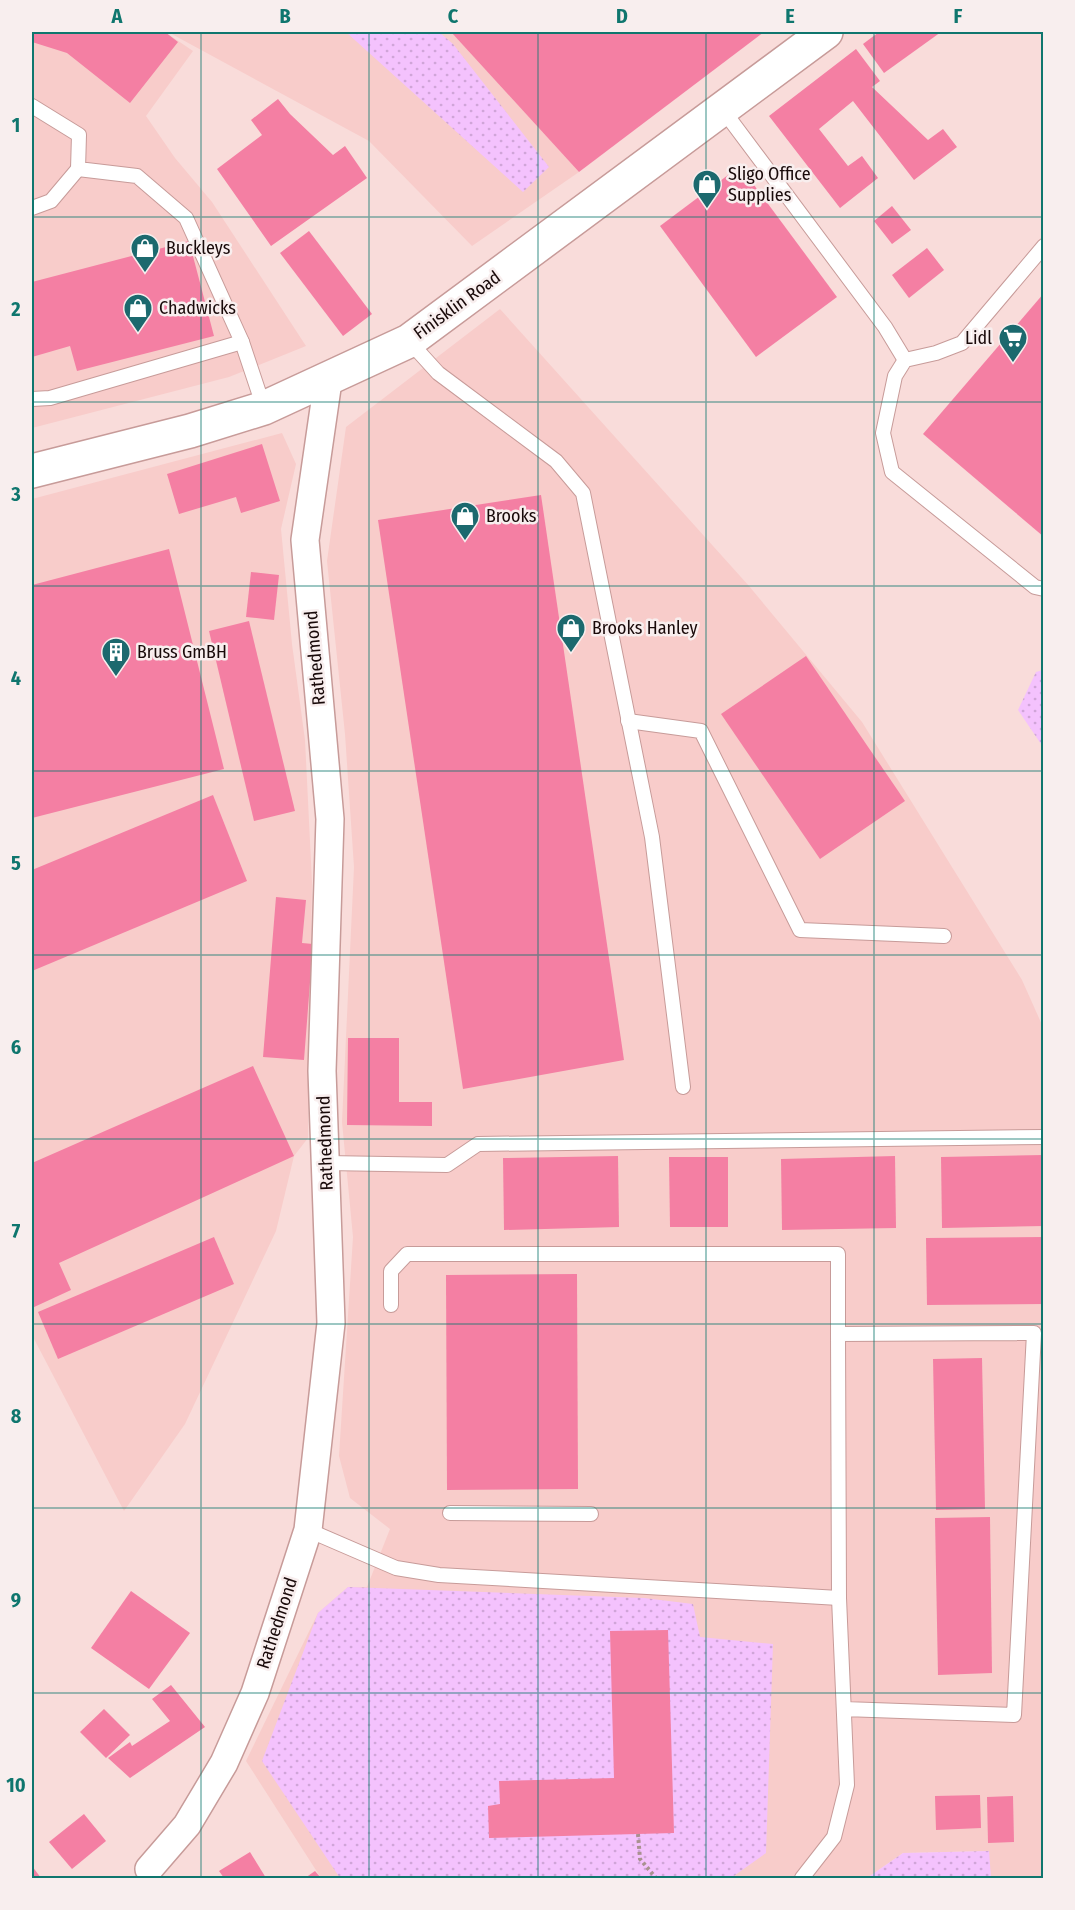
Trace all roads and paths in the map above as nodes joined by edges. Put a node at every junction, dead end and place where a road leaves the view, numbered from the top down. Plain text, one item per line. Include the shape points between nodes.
1 (826, 32) edge
2 (32, 106) edge
3 (723, 110) junction
4 (78, 169) junction
5 (32, 208) edge
6 (1044, 246) edge
7 (409, 341) junction
8 (242, 342) junction
9 (905, 360) junction
10 (328, 381) junction
11 (32, 399) edge
12 (264, 408) junction
13 (32, 471) edge
14 (1044, 589) edge
15 (628, 721) junction
16 (944, 936) dead end
17 (683, 1087) dead end
18 (1044, 1137) edge
19 (326, 1163) junction
20 (391, 1305) dead end
21 (838, 1334) junction
22 (450, 1513) dead end
23 (591, 1514) dead end
24 (308, 1530) junction
25 (839, 1598) junction
26 (844, 1709) junction
27 (638, 1834) dead end
28 (147, 1875) edge
29 (656, 1878) edge
30 (802, 1878) edge

1 - 3 street, Finisklin Road
2 - 4 lane via 79,135
3 - 7 street, Finisklin Road
3 - 9 lane via 885,327
4 - 5 lane via 51,201
4 - 8 lane via 137,176 186,218
6 - 9 lane via 962,343
7 - 10 street, Finisklin Road
7 - 15 lane via 438,373 556,461 583,493
8 - 11 lane via 50,398
8 - 12 lane
9 - 14 lane via 895,376 883,433 892,472 1035,587
10 - 12 street, Finisklin Road
10 - 19 street, Rathedmond via 305,540 330,819 322,1071
12 - 13 street, Finisklin Road
15 - 16 lane via 701,731 800,930
15 - 17 lane via 652,837
18 - 19 lane via 478,1144 447,1165
19 - 24 street, Rathedmond via 331,1323
20 - 21 lane via 391,1270 407,1254 838,1254
21 - 25 lane
21 - 26 lane via 1034,1333 1014,1714
22 - 23 lane
24 - 25 lane via 396,1568 439,1575
24 - 28 street, Rathedmond via 255,1693 224,1763 187,1825
25 - 26 lane
26 - 30 lane via 847,1785 834,1837
27 - 29 path via 640,1859

